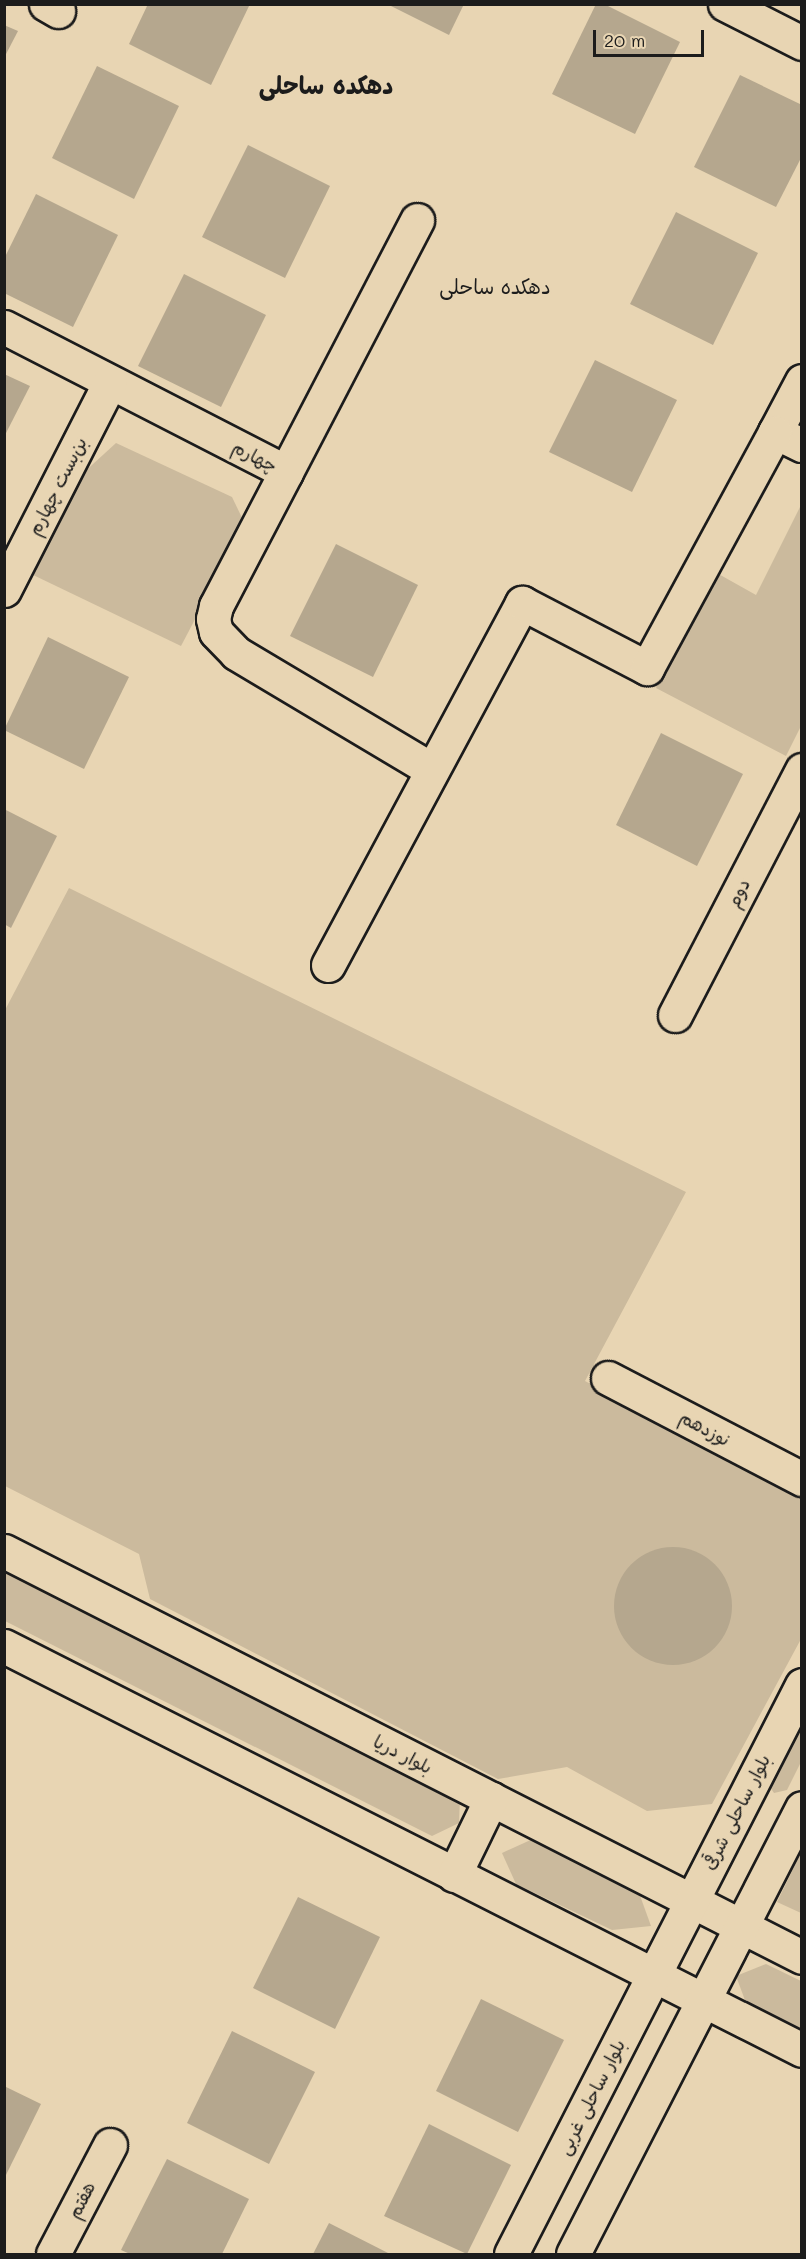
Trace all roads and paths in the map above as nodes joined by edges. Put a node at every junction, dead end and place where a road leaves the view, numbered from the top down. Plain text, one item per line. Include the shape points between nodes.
1 (734, 6) edge
2 (801, 44) edge
3 (417, 220) dead end
4 (4, 327) edge
5 (801, 381) edge
6 (110, 382) junction
7 (788, 439) edge
8 (286, 472) junction
9 (4, 590) edge
10 (432, 770) junction
11 (801, 770) edge
12 (328, 965) dead end
13 (675, 1015) dead end
14 (608, 1378) dead end
15 (801, 1479) edge
16 (4, 1551) edge
17 (4, 1646) edge
18 (801, 1685) edge
19 (491, 1799) junction
20 (801, 1808) edge
21 (454, 1875) junction
22 (691, 1900) junction
23 (741, 1926) junction
24 (671, 1940) joint
25 (801, 1957) edge
26 (652, 1976) junction
27 (702, 2001) junction
28 (801, 2050) edge
29 (110, 2145) dead end
30 (53, 2254) edge
31 (511, 2254) edge
32 (573, 2254) edge

1 - 2 street
3 - 8 street, چهارم
4 - 6 street, چهارم
5 - 7 street
6 - 8 street, چهارم
6 - 9 street, بن‌بست چهارم
7 - 10 street via 647,668 522,603
8 - 10 street via 216,606 216,632 236,653
10 - 12 street
11 - 13 street, دوم
14 - 15 street, نوزدهم
16 - 19 street, بلوار دریا
17 - 21 street
18 - 22 street, بلوار ساحلی شرقی
19 - 21 street
19 - 22 street, بلوار دریا
20 - 23 street
21 - 26 street
22 - 23 street, بلوار دریا
22 - 24 street, بلوار ساحلی شرقی
23 - 25 street, بلوار دریا
23 - 27 street
24 - 26 street, بلوار ساحلی غربی
26 - 27 street
26 - 31 street, بلوار ساحلی غربی
27 - 28 street
27 - 32 street
29 - 30 street, هفتم

